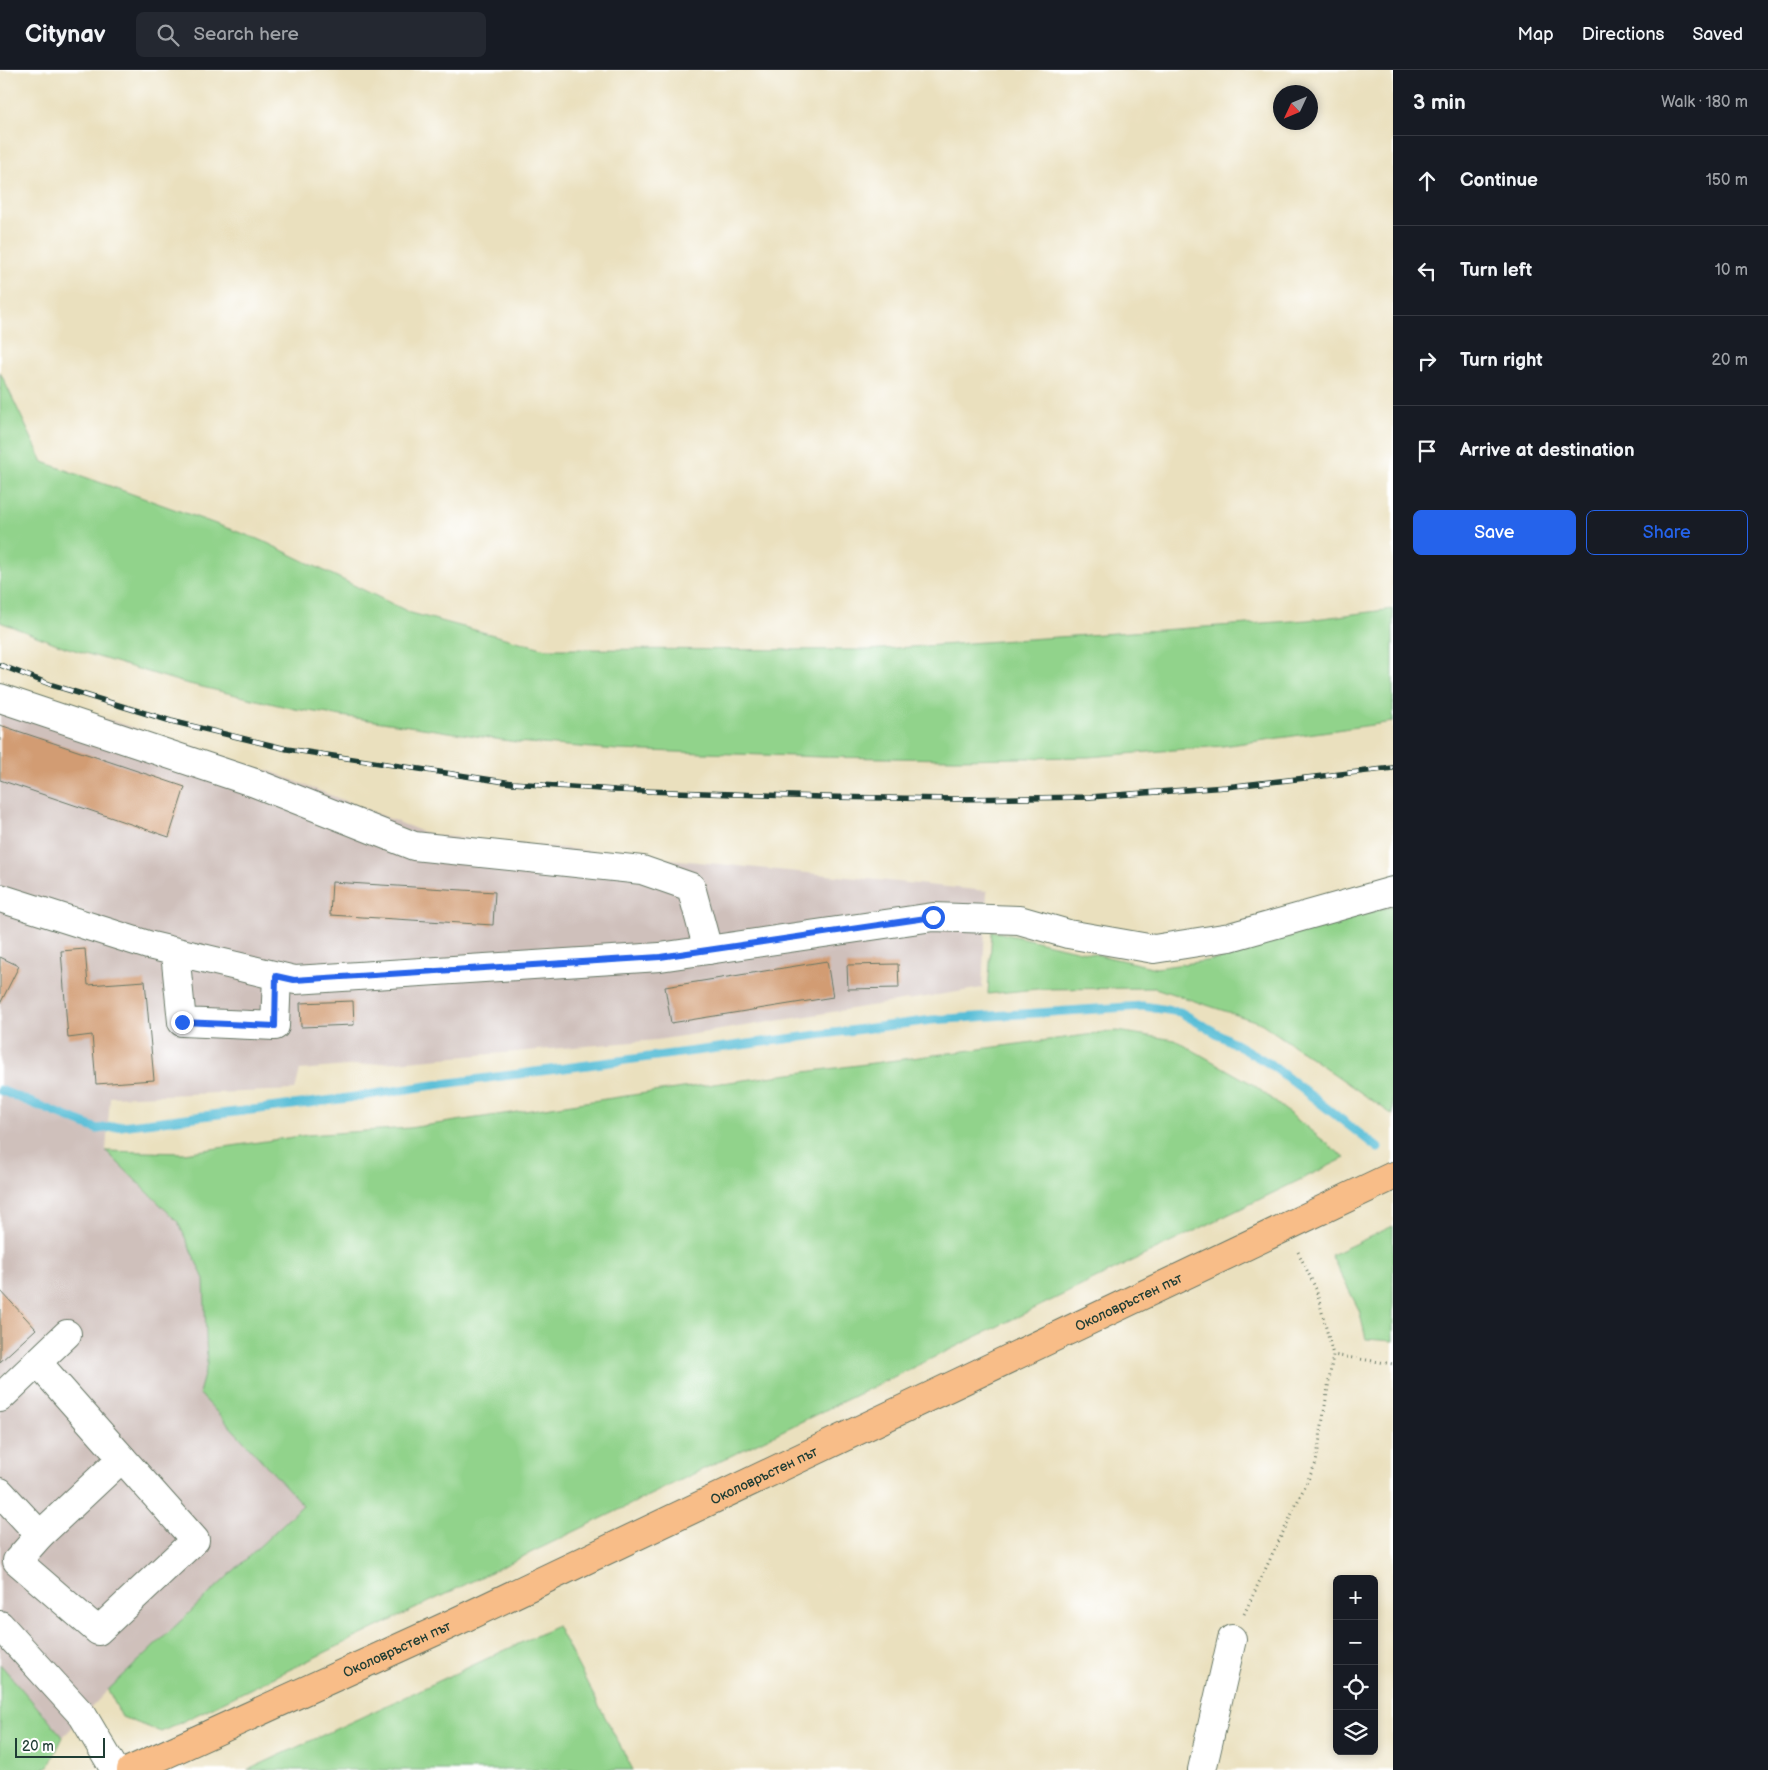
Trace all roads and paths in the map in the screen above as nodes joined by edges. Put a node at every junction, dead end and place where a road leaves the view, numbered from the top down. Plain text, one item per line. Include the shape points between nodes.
1 (0, 698) edge
2 (1393, 891) edge
3 (0, 898) edge
4 (708, 950) junction
5 (175, 952) junction
6 (276, 976) junction
7 (1393, 1176) edge
8 (1287, 1227) junction
9 (66, 1334) dead end
10 (1333, 1355) junction
11 (38, 1362) junction
12 (1393, 1364) edge
13 (0, 1398) edge
14 (122, 1458) junction
15 (0, 1492) edge
16 (40, 1535) junction
17 (0, 1625) edge
18 (1232, 1639) joint
19 (115, 1770) edge
20 (131, 1770) edge
21 (1202, 1770) edge

1 - 4 street via 255,783 414,846 642,870 691,887
2 - 4 street via 1230,937 1154,949 1068,934 1019,920 933,917
3 - 5 street
4 - 6 street via 660,957 294,980
5 - 6 street
5 - 6 street via 182,1022 275,1026
7 - 8 main road, Околовръстен път
8 - 10 path via 1316,1289
8 - 20 main road, Околовръстен път via 447,1626
9 - 11 street
10 - 12 path
10 - 18 path via 1316,1463
11 - 13 street
11 - 14 street
14 - 16 street
14 - 16 street via 195,1540 98,1631 16,1561
15 - 16 street
17 - 19 street via 83,1716
18 - 21 street

